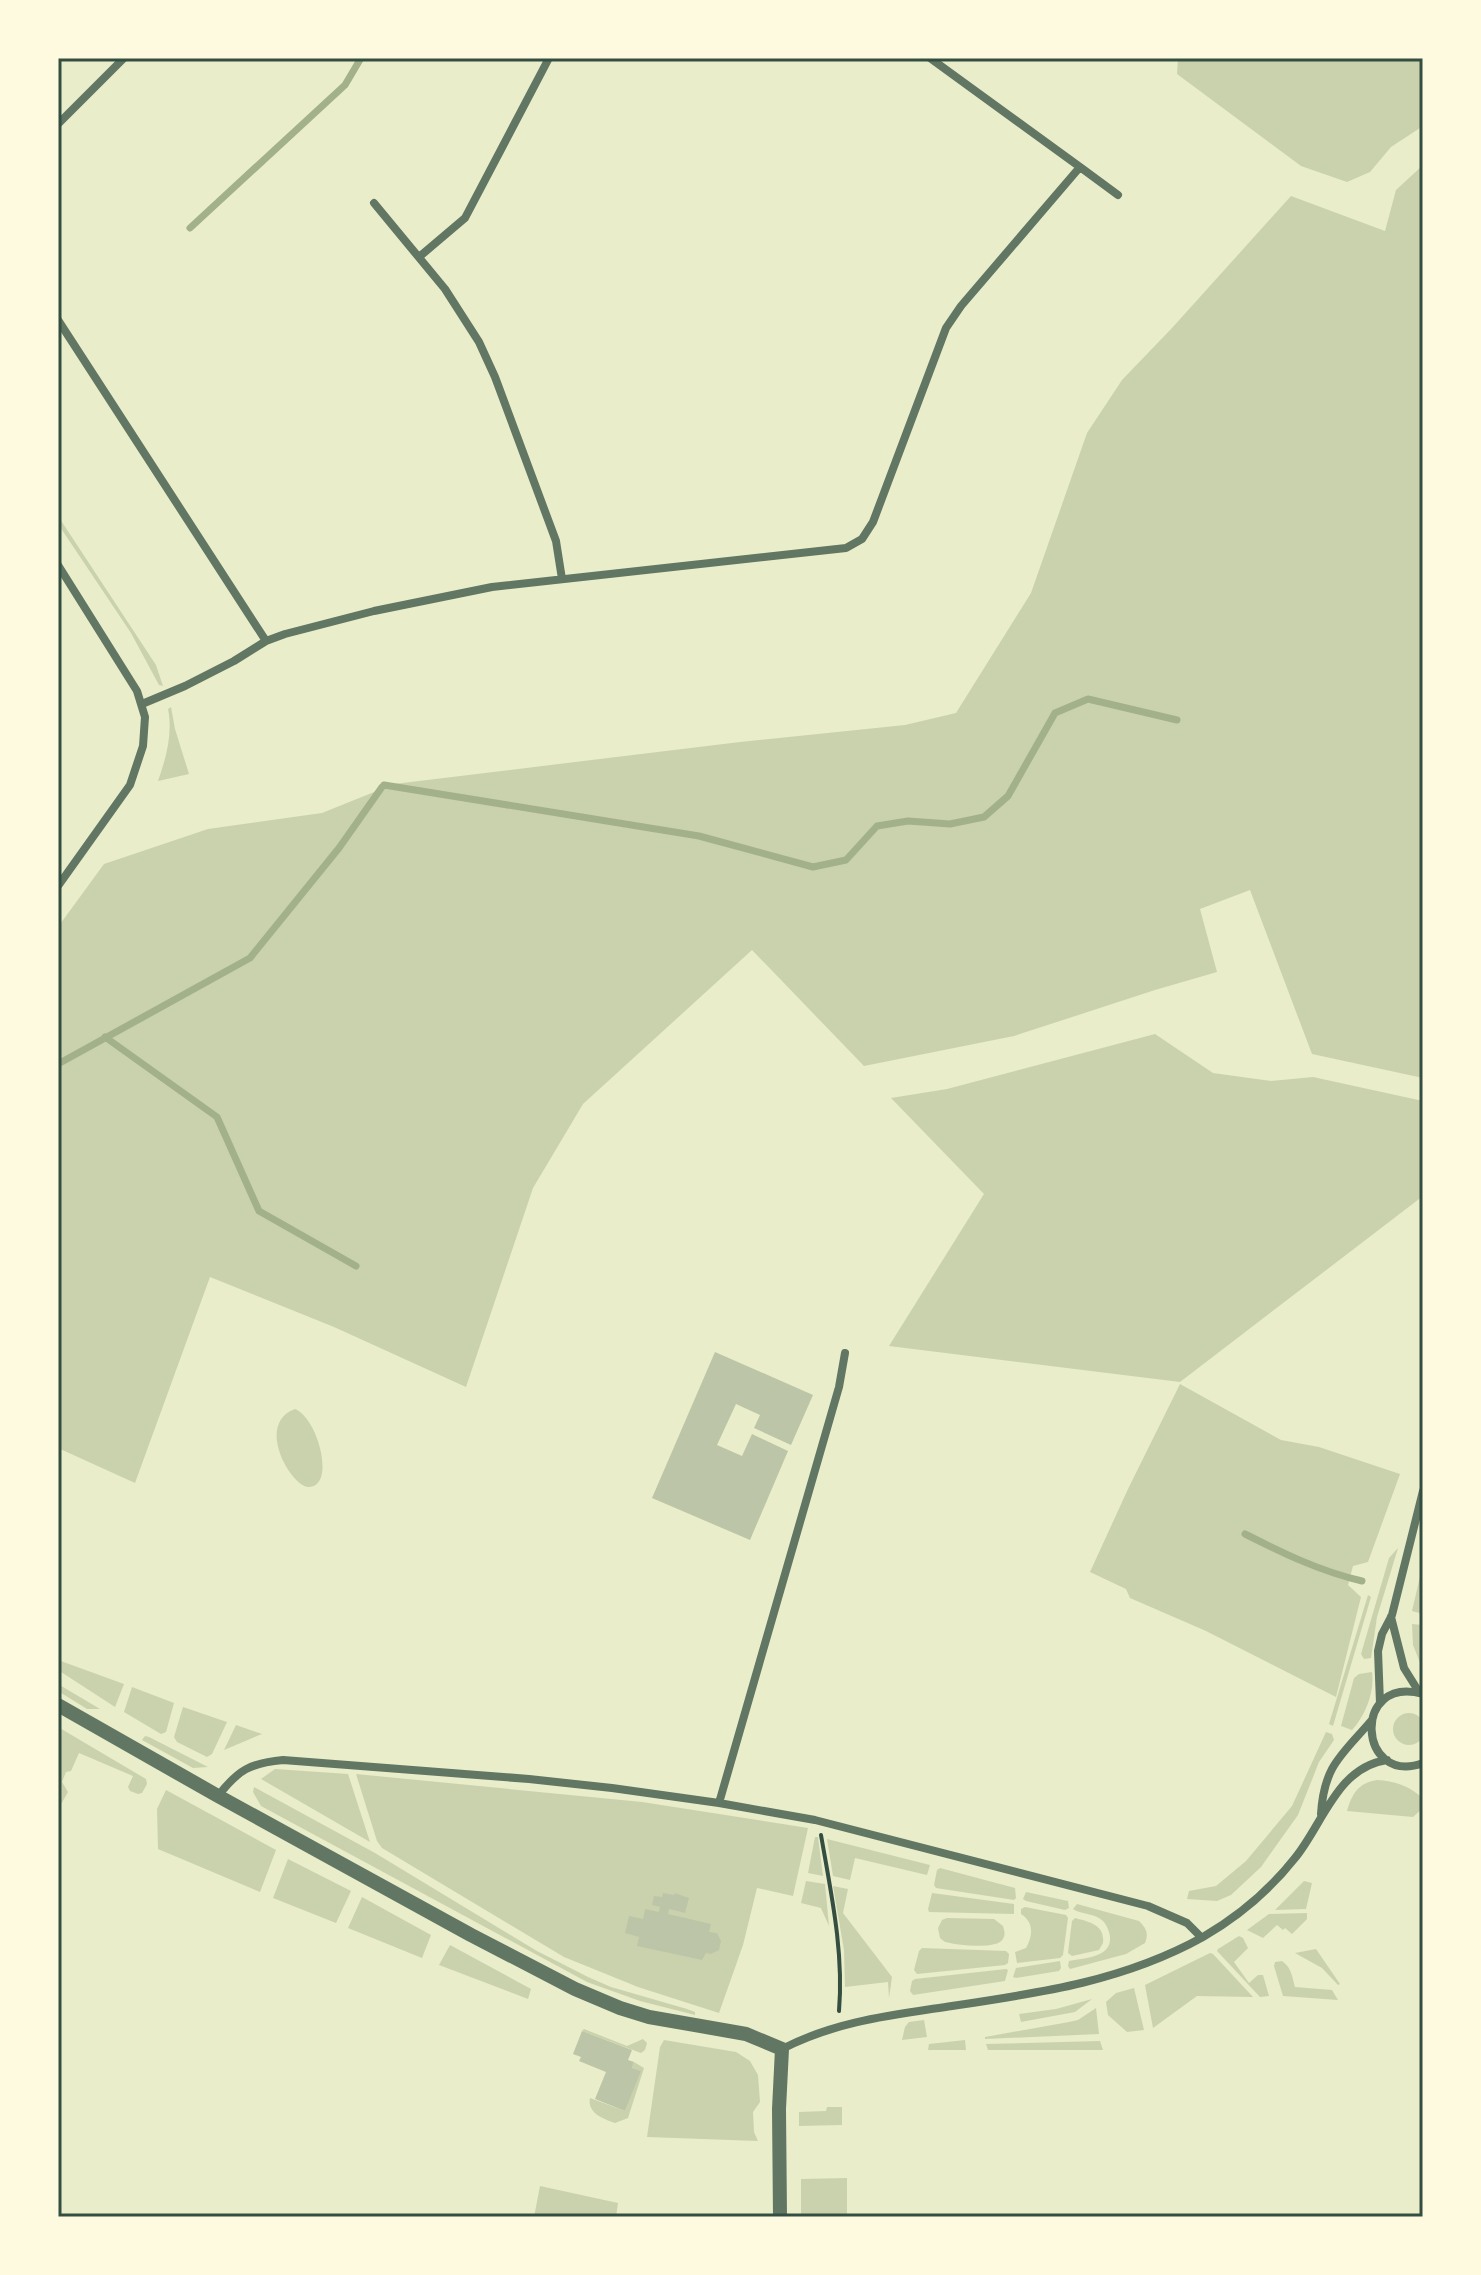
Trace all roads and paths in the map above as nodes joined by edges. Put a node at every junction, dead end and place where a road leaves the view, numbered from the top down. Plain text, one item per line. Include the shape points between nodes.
1 (124, 58) edge
2 (549, 58) edge
3 (930, 58) edge
4 (58, 124) edge
5 (1080, 167) junction
6 (1118, 195) dead end
7 (374, 203) dead end
8 (419, 257) junction
9 (58, 320) edge
10 (58, 565) edge
11 (562, 579) junction
12 (266, 641) junction
13 (142, 704) junction
14 (58, 886) edge
15 (845, 1353) dead end
16 (1423, 1491) edge
17 (1391, 1617) junction
18 (1421, 1693) edge
19 (1380, 1703) junction
20 (58, 1705) edge
21 (1371, 1721) junction
22 (1387, 1760) junction
23 (1422, 1766) edge
24 (218, 1796) junction
25 (719, 1803) junction
26 (1321, 1815) junction
27 (820, 1821) junction
28 (1201, 1937) junction
29 (839, 2011) dead end
30 (782, 2049) junction
31 (780, 2217) edge

1 - 4 street
2 - 8 street via 465,218
3 - 5 street
5 - 6 street
5 - 11 street via 946,328 873,522 854,546
7 - 8 street
8 - 11 street via 474,331 487,358 556,541
9 - 12 street
10 - 13 street
11 - 12 street via 448,595
12 - 13 street
13 - 14 street via 143,746 130,785
15 - 25 street
16 - 17 street
17 - 18 street via 1404,1668
17 - 19 street via 1378,1651
18 - 19 street via 1402,1691
19 - 21 street
20 - 24 street
21 - 22 street via 1373,1743
21 - 26 street via 1329,1771
22 - 23 street
22 - 26 street via 1359,1769
24 - 25 street via 252,1765 283,1760 529,1779
24 - 30 street via 586,1995 649,2017 746,2034
25 - 27 street
26 - 28 street via 1296,1857 1269,1888
27 - 28 street via 1148,1906 1187,1923
27 - 29 path via 840,1950
28 - 30 street via 1096,1981 853,2022
30 - 31 street

